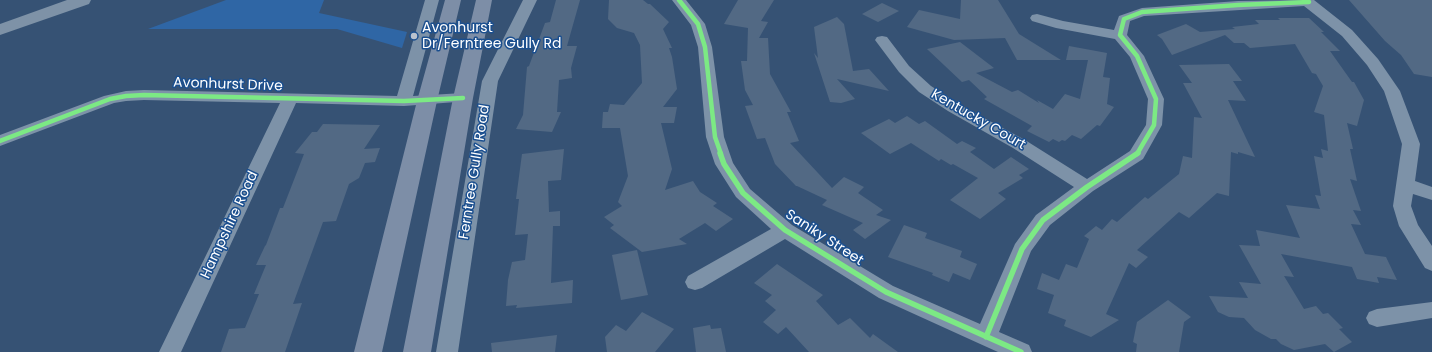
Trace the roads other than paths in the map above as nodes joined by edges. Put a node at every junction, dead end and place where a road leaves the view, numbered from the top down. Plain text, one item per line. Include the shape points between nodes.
1 (83, 0) edge
2 (484, 0) edge
3 (530, 0) edge
4 (679, 0) edge
5 (1307, 1) edge
6 (446, 2) edge
7 (1036, 18) dead end
8 (426, 20) junction
9 (0, 30) edge
10 (1120, 35) junction
11 (882, 40) dead end
12 (290, 98) junction
13 (463, 98) junction
14 (427, 100) junction
15 (404, 101) junction
16 (0, 141) edge
17 (1405, 184) junction
18 (1087, 186) junction
19 (1432, 194) edge
20 (785, 230) junction
21 (1432, 263) edge
22 (695, 282) dead end
23 (1432, 310) edge
24 (1377, 318) dead end
25 (986, 337) junction
26 (170, 352) edge
27 (368, 352) edge
28 (417, 352) edge
29 (447, 352) edge
30 (1021, 352) edge

1 - 9 highway
2 - 13 main road, Ferntree Gully Road
3 - 29 street, Ferntree Gully Road via 490,82
4 - 20 street, Saniky Street via 698,24 705,47 715,137 724,164 744,193
5 - 10 street via 1142,12 1124,19
5 - 17 street via 1347,33 1373,62 1392,91 1411,144
6 - 8 street
6 - 8 street
6 - 14 main road
7 - 10 street
8 - 15 street
10 - 18 street via 1137,56 1156,99 1154,124 1137,155
11 - 18 street, Kentucky Court via 904,69 925,89
12 - 15 street, Avonhurst Drive
12 - 16 street, Avonhurst Drive via 126,96 110,99
12 - 26 street, Hampshire Road
13 - 14 street, Avonhurst Drive
13 - 28 main road, Ferntree Gully Road
14 - 15 street, Avonhurst Drive
14 - 27 main road
17 - 19 street
17 - 21 street via 1402,206 1409,226
18 - 25 street via 1043,220 1022,249
20 - 22 street
20 - 25 street, Saniky Street via 886,292
23 - 24 street
25 - 30 street, Saniky Street

